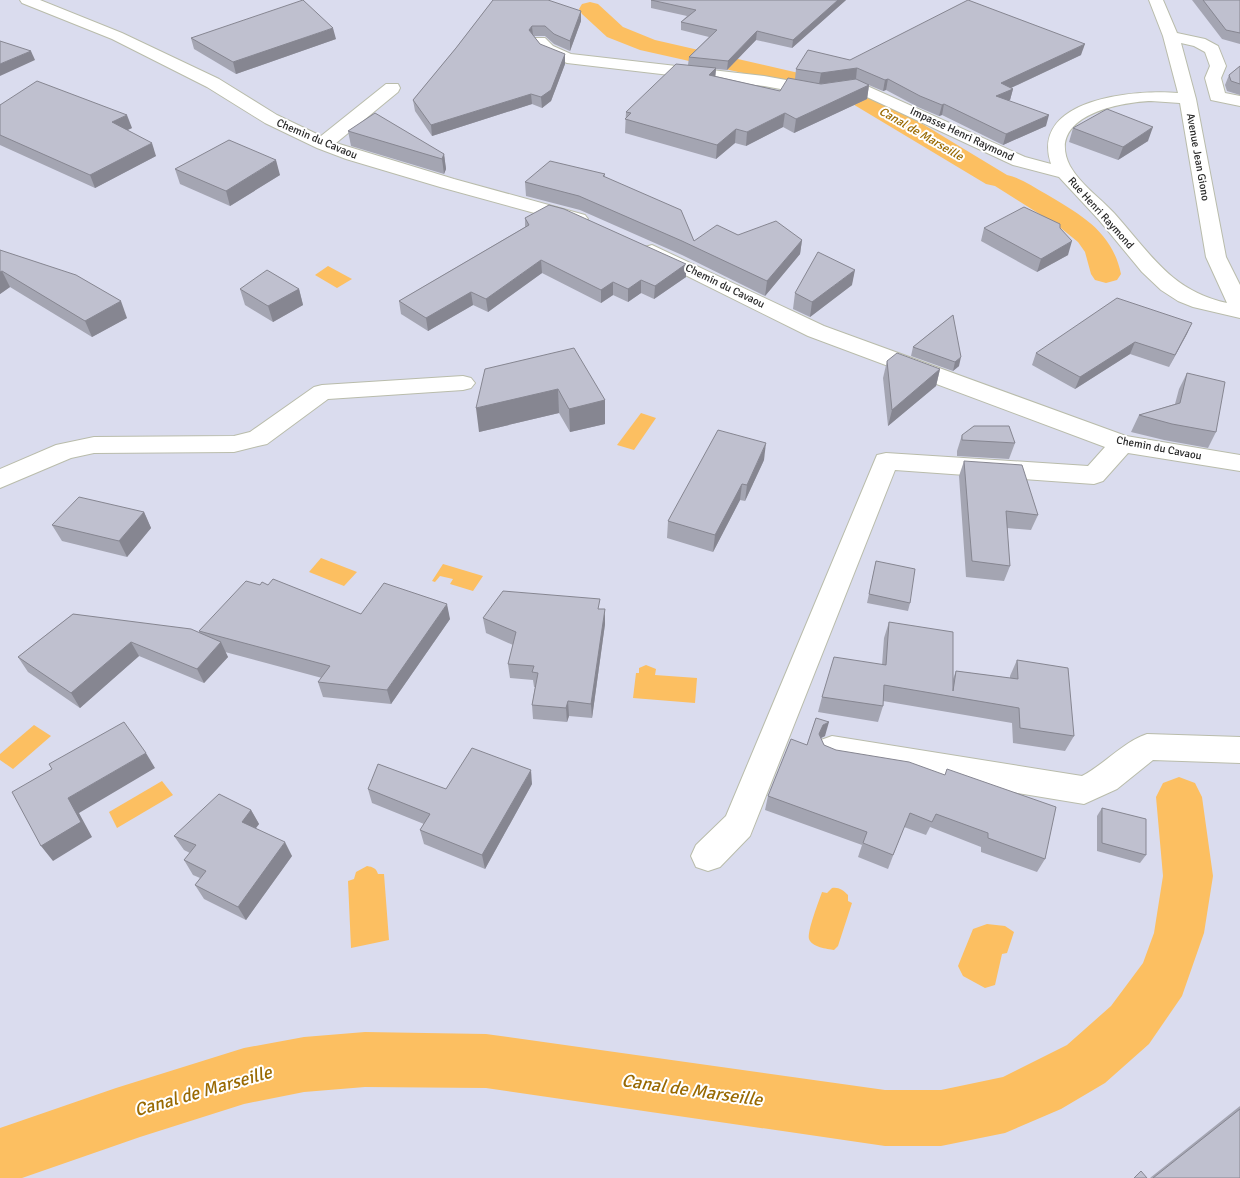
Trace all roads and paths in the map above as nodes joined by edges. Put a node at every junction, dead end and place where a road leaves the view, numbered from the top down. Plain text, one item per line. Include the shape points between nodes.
1 (27, 0) edge
2 (1156, 2) edge
3 (1171, 36) junction
4 (539, 42) edge
5 (392, 88) dead end
6 (1188, 99) junction
7 (1240, 101) edge
8 (323, 144) junction
9 (1065, 173) junction
10 (598, 227) edge
11 (631, 241) edge
12 (1240, 307) edge
13 (1240, 312) edge
14 (463, 383) dead end
15 (1122, 444) junction
16 (1240, 463) edge
17 (0, 479) edge
18 (832, 749) edge
19 (1240, 750) edge
20 (708, 856) dead end

1 - 8 street, Chemin du Cavaou via 116,36 213,83 271,119
2 - 3 street, Avenue Jean Giono
3 - 6 street, Avenue Jean Giono
3 - 7 street via 1199,42 1212,49 1218,66 1213,78 1217,96
4 - 9 street, Impasse Henri Raymond via 567,58 609,64 764,81 819,91 856,86 1019,161
5 - 8 street
6 - 9 street, Rue Henri Raymond via 1140,96 1082,111 1067,122 1057,136 1056,154
6 - 12 street, Avenue Jean Giono via 1216,257
8 - 10 street, Chemin du Cavaou via 447,183 572,216
9 - 13 street, Rue Henri Raymond via 1156,274 1179,293 1207,305
11 - 15 street, Chemin du Cavaou via 816,331
14 - 17 street via 322,392 258,438 234,444 94,445 65,451
15 - 16 street, Chemin du Cavaou
15 - 20 street via 1094,475 886,461 738,826
18 - 19 street via 1084,790 1106,780 1147,747

